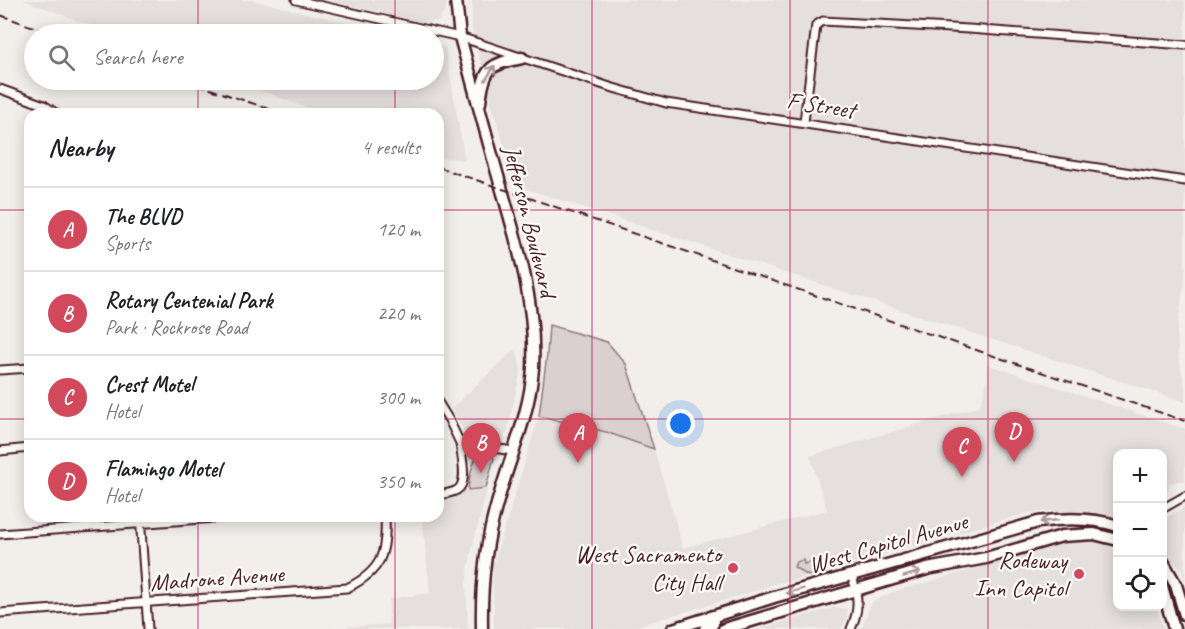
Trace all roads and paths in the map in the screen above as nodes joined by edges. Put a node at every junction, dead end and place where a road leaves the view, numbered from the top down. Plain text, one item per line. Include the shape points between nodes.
1 (296, 0) edge
2 (456, 0) edge
3 (402, 24) edge
4 (444, 33) edge
5 (460, 37) junction
6 (1185, 45) edge
7 (522, 58) junction
8 (0, 89) edge
9 (49, 108) edge
10 (480, 109) junction
11 (804, 122) junction
12 (1185, 181) edge
13 (24, 368) edge
14 (0, 370) edge
15 (444, 412) edge
16 (460, 443) junction
17 (24, 449) edge
18 (0, 451) edge
19 (513, 451) junction
20 (444, 494) edge
21 (1185, 496) edge
22 (1167, 506) edge
23 (121, 522) edge
24 (141, 522) edge
25 (385, 522) edge
26 (1113, 525) edge
27 (0, 534) edge
28 (1113, 539) edge
29 (1167, 569) edge
30 (852, 576) junction
31 (856, 591) junction
32 (147, 603) junction
33 (1167, 604) edge
34 (0, 613) edge
35 (1185, 615) edge
36 (713, 616) junction
37 (148, 629) edge
38 (482, 629) edge
39 (673, 629) edge
40 (705, 629) edge
41 (724, 629) edge
42 (851, 629) edge
43 (1174, 629) edge

1 - 3 street, F Street
2 - 5 main road, Jefferson Boulevard
4 - 5 street, F Street
5 - 7 street, F Street
5 - 10 main road, Jefferson Boulevard
6 - 11 street via 823,21 816,25
10 -> 7 main road via 489,70 499,62
7 - 11 street, F Street via 666,103
8 - 9 street
10 - 19 main road, Jefferson Boulevard via 521,255 533,328 529,395
11 - 12 street, F Street
13 - 14 street
15 - 16 street
16 - 19 street
16 - 20 street via 463,482 460,488
17 - 18 street
19 - 38 main road, Jefferson Boulevard via 484,561
21 - 22 street
23 - 27 street
24 - 32 street
25 - 32 street, Madrone Avenue via 384,555 368,576 347,588
26 -> 30 main road, West Capitol Avenue via 1075,519 1038,522
31 -> 28 main road, West Capitol Avenue via 1062,536 1094,534
29 - 35 main road
30 - 31 street
30 -> 36 main road, West Capitol Avenue
31 - 41 main road, West Capitol Avenue
31 - 42 street via 858,609
32 - 34 street, Madrone Avenue
32 - 37 street
33 - 43 main road
36 - 39 main road, West Capitol Avenue
36 - 40 main road via 713,624

